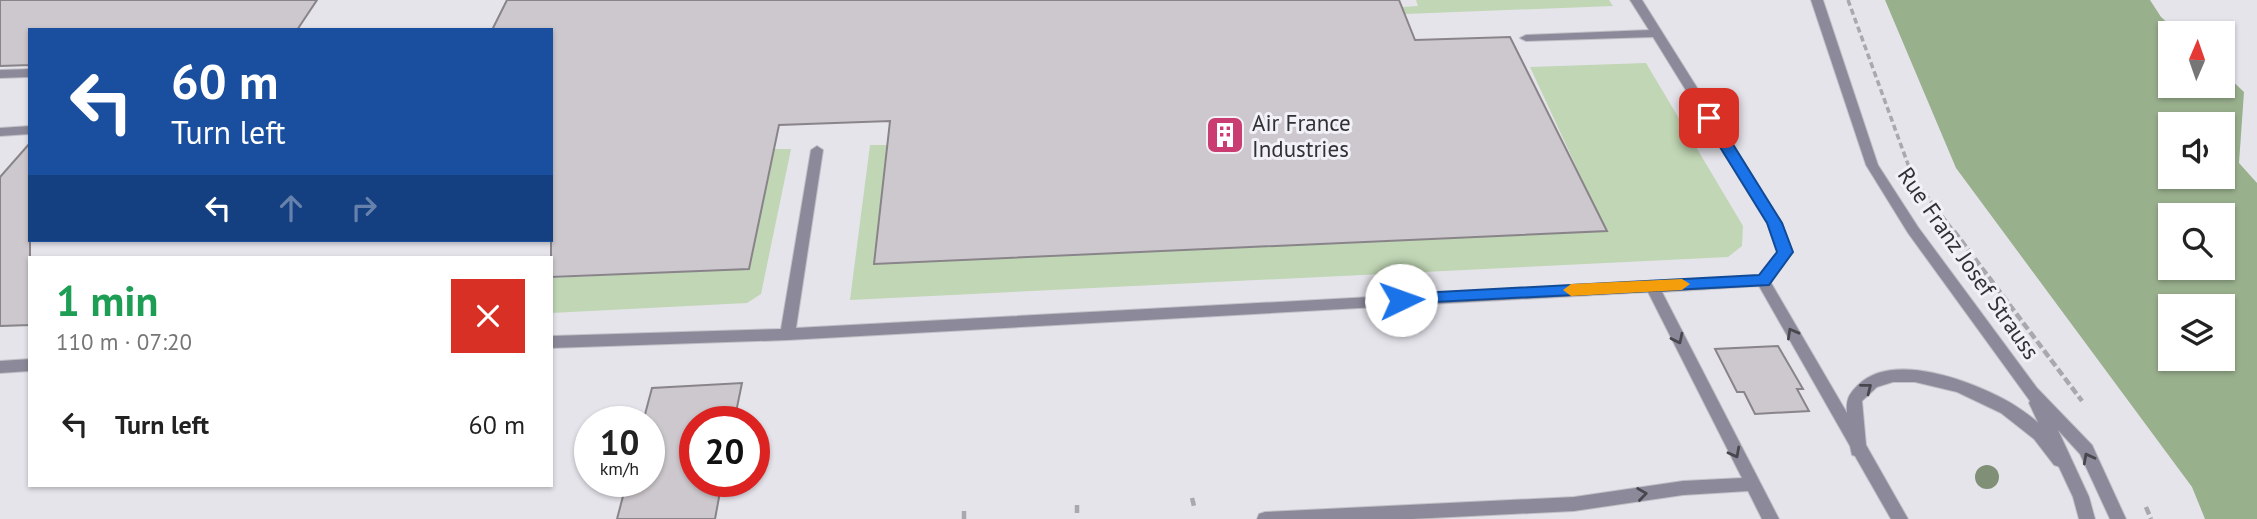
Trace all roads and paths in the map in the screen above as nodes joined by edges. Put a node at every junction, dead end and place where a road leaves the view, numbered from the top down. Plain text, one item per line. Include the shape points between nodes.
1 (1636, 0) edge
2 (1817, 0) edge
3 (1848, 0) edge
4 (1656, 33) junction
5 (1526, 38) dead end
6 (28, 73) edge
7 (0, 74) edge
8 (28, 131) edge
9 (0, 132) edge
10 (817, 150) dead end
11 (1763, 281) junction
12 (1652, 286) junction
13 (788, 334) junction
14 (553, 342) edge
15 (28, 365) edge
16 (0, 367) edge
17 (2032, 392) junction
18 (2086, 407) dead end
19 (1858, 450) junction
20 (2063, 464) junction
21 (1752, 484) junction
22 (2141, 496) dead end
23 (1192, 498) dead end
24 (1077, 505) dead end
25 (1194, 506) dead end
26 (964, 511) dead end
27 (1077, 513) dead end
28 (964, 519) edge
29 (1265, 519) edge
30 (1771, 519) edge
31 (1900, 519) edge
32 (2087, 519) edge
33 (2118, 519) edge
34 (2151, 519) edge

1 - 4 street
2 - 17 street, Rue Franz Josef Strauss via 1872,164 1913,230
3 - 18 path via 1913,177
4 - 5 street
4 - 11 street via 1774,223 1785,252
6 - 7 street
8 - 9 street
10 - 13 street
11 - 12 street
19 -> 11 street
12 - 13 street
12 -> 21 street
13 - 14 street
15 - 16 street
17 - 20 street, Rue Franz Josef Strauss
33 -> 17 street, Rue Franz Josef Strauss via 2086,450
19 -> 20 street via 1854,399 1872,382 1906,374 1958,384 2004,409 2040,433
19 - 31 street
20 - 32 street, Rue Franz Josef Strauss
29 -> 21 street via 1574,504 1683,488
21 - 30 street
22 - 34 path
23 - 25 path
24 - 27 path
26 - 28 path

